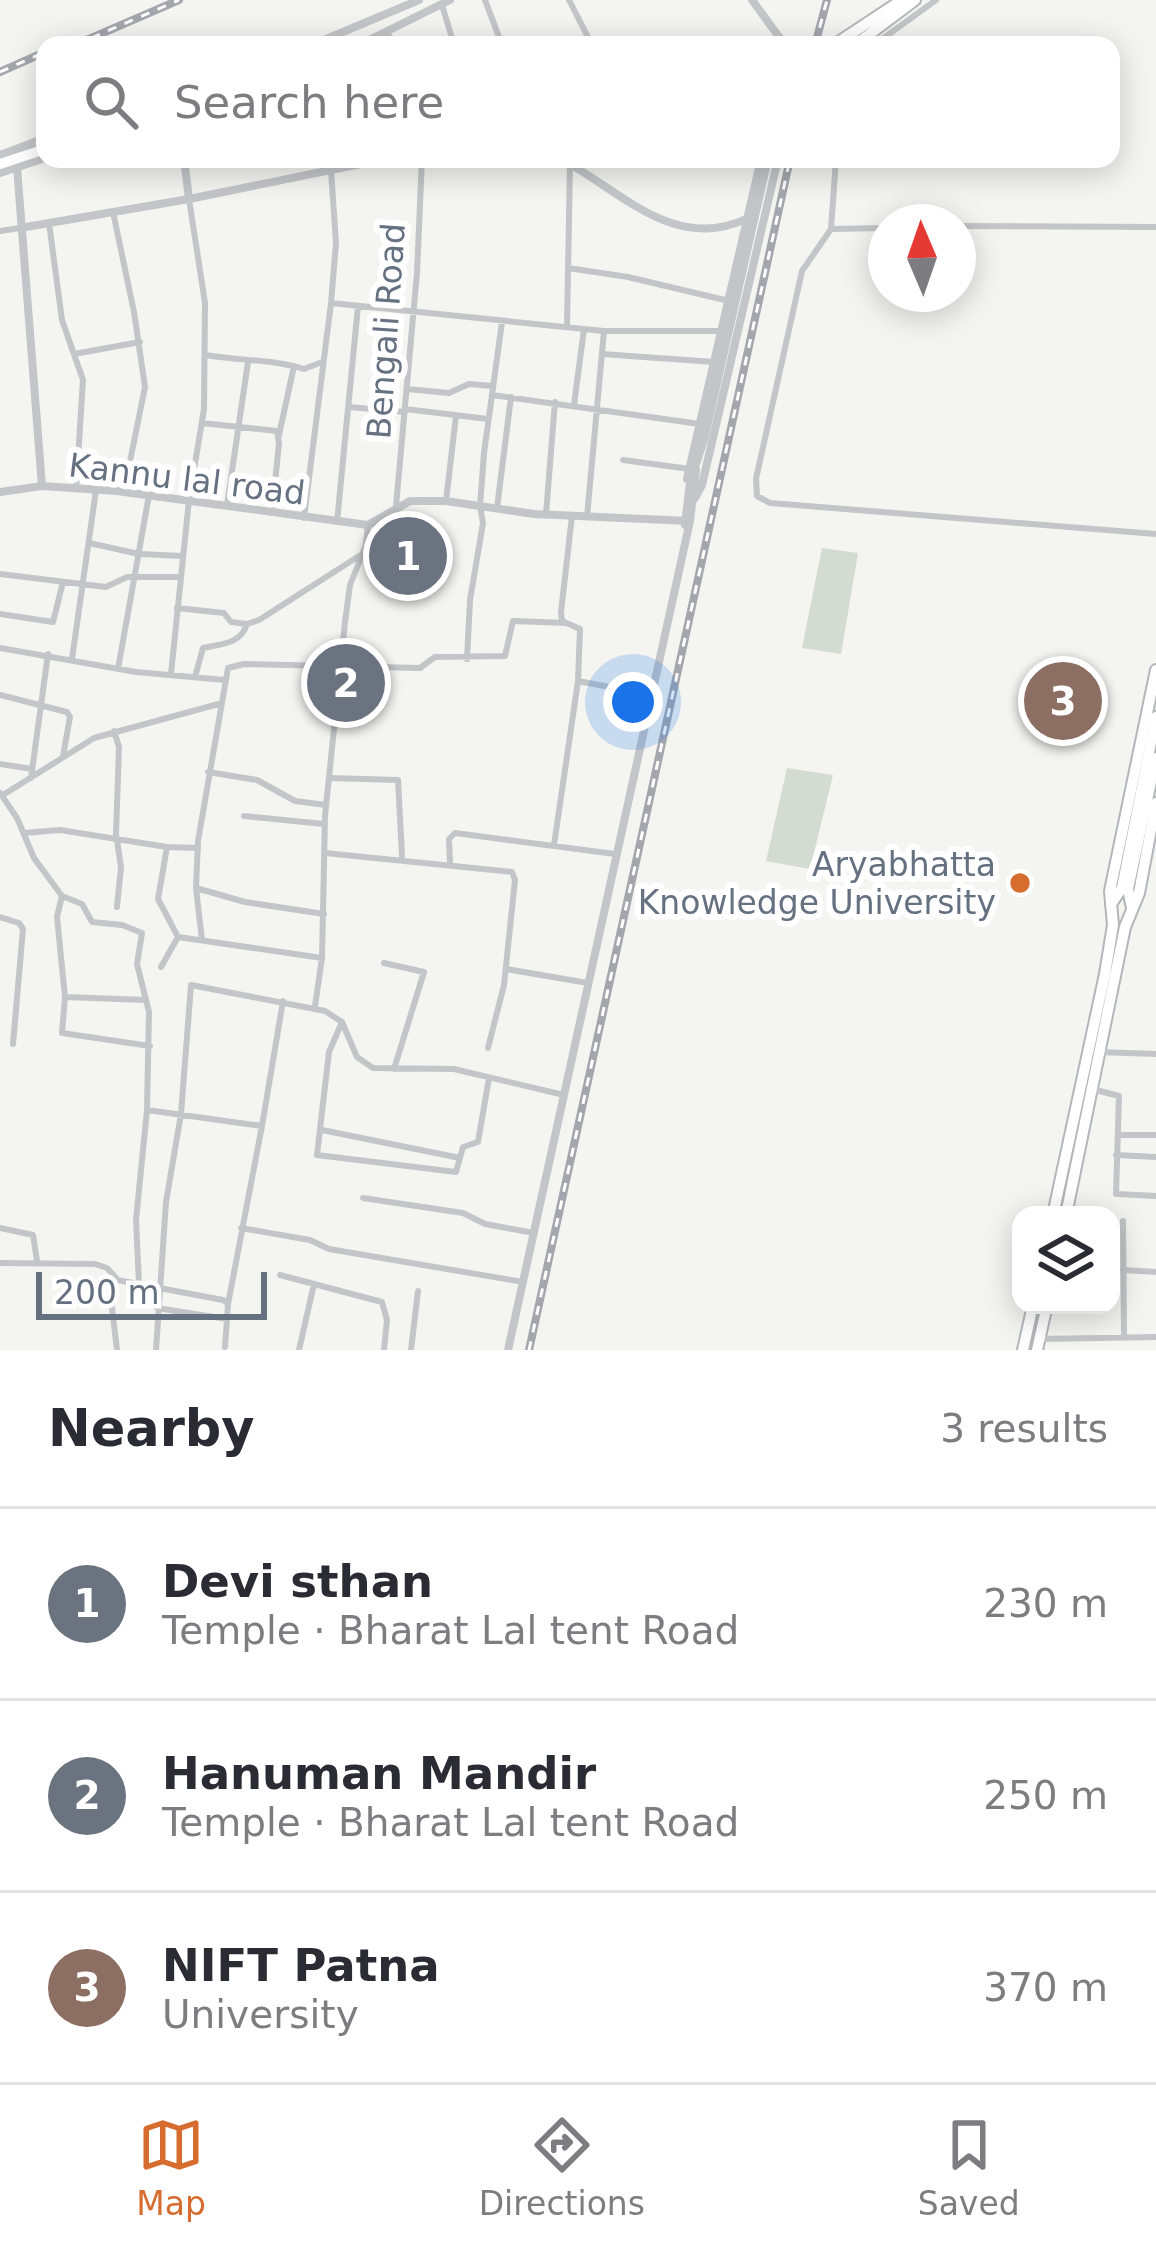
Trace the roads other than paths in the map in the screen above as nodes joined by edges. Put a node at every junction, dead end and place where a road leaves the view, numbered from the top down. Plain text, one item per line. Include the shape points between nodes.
1 (419, 0) edge
2 (485, 0) edge
3 (569, 0) edge
4 (752, 0) edge
5 (902, 0) edge
6 (915, 0) edge
7 (936, 0) edge
8 (446, 2) edge
9 (387, 33) junction
10 (333, 36) edge
11 (380, 36) edge
12 (389, 36) edge
13 (452, 36) edge
14 (499, 36) edge
15 (587, 36) edge
16 (778, 36) edge
17 (849, 36) edge
18 (867, 36) edge
19 (886, 36) edge
20 (36, 142) edge
21 (36, 151) edge
22 (0, 159) edge
23 (36, 161) edge
24 (17, 167) junction
25 (185, 168) edge
26 (341, 168) edge
27 (421, 168) edge
28 (566, 168) edge
29 (576, 168) edge
30 (763, 168) edge
31 (763, 168) edge
32 (776, 168) edge
33 (835, 168) edge
34 (331, 170) junction
35 (0, 173) edge
36 (189, 200) junction
37 (113, 212) junction
38 (749, 217) junction
39 (49, 223) junction
40 (976, 226) edge
41 (1156, 227) edge
42 (20, 228) junction
43 (868, 228) edge
44 (831, 229) junction
45 (0, 231) edge
46 (568, 268) junction
47 (730, 301) junction
48 (331, 303) junction
49 (358, 305) junction
50 (412, 310) junction
51 (502, 322) junction
52 (567, 327) junction
53 (584, 329) junction
54 (604, 331) junction
55 (722, 331) junction
56 (140, 342) junction
57 (74, 354) junction
58 (602, 354) junction
59 (206, 355) junction
60 (248, 362) junction
61 (322, 362) junction
62 (714, 362) junction
63 (294, 366) junction
64 (406, 389) junction
65 (492, 391) junction
66 (511, 397) junction
67 (556, 403) junction
68 (574, 405) junction
69 (349, 407) junction
70 (596, 408) junction
71 (405, 411) junction
72 (456, 416) junction
73 (488, 418) junction
74 (202, 423) junction
75 (700, 424) junction
76 (239, 429) junction
77 (279, 435) junction
78 (623, 460) dead end
79 (693, 470) junction
80 (692, 485) junction
81 (42, 486) junction
82 (76, 488) junction
83 (96, 490) junction
84 (0, 492) edge
85 (123, 492) junction
86 (149, 495) junction
87 (694, 499) junction
88 (189, 500) junction
89 (446, 501) junction
90 (227, 506) junction
91 (396, 506) junction
92 (480, 506) junction
93 (496, 508) junction
94 (272, 513) junction
95 (546, 514) junction
96 (572, 516) junction
97 (587, 517) junction
98 (304, 518) junction
99 (337, 522) junction
100 (686, 523) junction
101 (368, 525) junction
102 (1156, 534) edge
103 (89, 543) junction
104 (139, 554) junction
105 (363, 554) junction
106 (183, 556) junction
107 (0, 574) edge
108 (135, 577) junction
109 (181, 578) junction
110 (63, 582) junction
111 (83, 584) junction
112 (177, 608) junction
113 (0, 614) edge
114 (566, 623) junction
115 (247, 624) junction
116 (0, 648) edge
117 (48, 654) junction
118 (72, 659) junction
119 (467, 659) junction
120 (118, 669) junction
121 (342, 669) junction
122 (1156, 670) edge
123 (171, 674) junction
124 (195, 677) junction
125 (225, 680) junction
126 (578, 682) junction
127 (652, 694) junction
128 (0, 695) edge
129 (222, 703) junction
130 (41, 704) junction
131 (1156, 717) edge
132 (114, 731) junction
133 (63, 756) junction
134 (1156, 758) edge
135 (0, 764) edge
136 (208, 772) junction
137 (32, 774) junction
138 (329, 778) junction
139 (2, 794) edge
140 (326, 805) junction
141 (1156, 805) edge
142 (244, 816) dead end
143 (324, 824) junction
144 (1154, 826) edge
145 (24, 833) junction
146 (119, 841) junction
147 (554, 845) junction
148 (167, 847) junction
149 (198, 848) junction
150 (323, 853) junction
151 (615, 854) junction
152 (402, 858) junction
153 (1151, 858) edge
154 (451, 863) junction
155 (196, 888) junction
156 (1125, 888) junction
157 (62, 896) junction
158 (1111, 904) junction
159 (117, 908) dead end
160 (1132, 908) junction
161 (324, 914) junction
162 (0, 917) edge
163 (1119, 926) junction
164 (178, 937) junction
165 (202, 940) junction
166 (322, 958) junction
167 (384, 963) dead end
168 (160, 968) dead end
169 (506, 969) junction
170 (588, 983) junction
171 (65, 997) junction
172 (147, 1000) junction
173 (283, 1000) junction
174 (315, 1006) junction
175 (342, 1022) junction
176 (13, 1044) dead end
177 (150, 1046) junction
178 (488, 1048) dead end
179 (1094, 1051) junction
180 (1156, 1054) edge
181 (394, 1069) junction
182 (489, 1078) junction
183 (1092, 1089) junction
184 (564, 1095) junction
185 (147, 1109) junction
186 (181, 1114) junction
187 (262, 1126) junction
188 (322, 1130) junction
189 (1117, 1135) junction
190 (1156, 1135) edge
191 (1115, 1154) junction
192 (1156, 1157) edge
193 (461, 1158) junction
194 (1068, 1173) junction
195 (1156, 1196) edge
196 (363, 1198) dead end
197 (1056, 1206) edge
198 (1066, 1206) edge
199 (1124, 1221) dead end
200 (0, 1228) edge
201 (241, 1228) junction
202 (535, 1233) junction
203 (37, 1261) junction
204 (0, 1264) edge
205 (1123, 1270) junction
206 (1156, 1272) edge
207 (280, 1275) dead end
208 (118, 1280) junction
209 (523, 1282) junction
210 (139, 1284) junction
211 (314, 1284) junction
212 (158, 1286) junction
213 (418, 1291) dead end
214 (228, 1304) junction
215 (157, 1308) junction
216 (1031, 1314) edge
217 (1044, 1314) edge
218 (227, 1319) junction
219 (1124, 1337) junction
220 (1156, 1337) edge
221 (1038, 1345) edge
222 (225, 1347) dead end
223 (117, 1350) edge
224 (156, 1350) edge
225 (299, 1350) edge
226 (384, 1350) edge
227 (411, 1350) edge
228 (508, 1350) edge
229 (1023, 1350) edge

1 - 10 street
2 - 14 street
3 - 15 street
4 - 16 street
5 - 17 main road
6 - 18 main road
7 - 19 street
8 - 9 street
8 - 13 street
9 - 11 street
9 - 12 street
20 - 22 street
21 - 22 main road
23 - 24 street
24 - 35 street
24 - 42 street
25 - 36 street
26 - 34 street
27 - 50 street, Bengali Road
28 - 46 street
29 - 38 street via 675,225 719,228
30 - 38 street
31 - 79 street
32 - 87 street
33 - 44 street
34 - 36 street
34 - 48 street
36 - 37 street
36 - 59 street
37 - 39 street
37 - 56 street
38 - 47 street
39 - 42 street
39 - 57 street
40 - 41 street
42 - 45 street
42 - 81 street
43 - 44 street
44 - 102 street via 802,272 756,479 762,501
46 - 47 street
46 - 52 street
47 - 55 street
48 - 49 street
48 - 61 street
49 - 50 street
49 - 69 street
50 - 51 street
50 - 64 street, Bengali Road
51 - 52 street
51 - 65 street
52 - 53 street
53 - 54 street
53 - 68 street
54 - 55 street
54 - 58 street
55 - 62 street
56 - 57 street
56 - 85 street via 144,405
57 - 82 street via 84,387
58 - 62 street
58 - 70 street
59 - 60 street
59 - 74 street
60 - 63 street
60 - 76 street
61 - 63 street
61 - 98 street
62 - 75 street
63 - 77 street
64 - 65 street via 449,393 469,384
64 - 71 street, Bengali Road
65 - 66 street
65 - 73 street
66 - 67 street
66 - 93 street
67 - 68 street
67 - 95 street
68 - 70 street
69 - 71 street
69 - 99 street
70 - 75 street
70 - 97 street
71 - 72 street
71 - 91 street, Bengali Road
72 - 73 street
72 - 89 street
73 - 92 street
74 - 76 street
74 - 88 street
75 - 79 street
76 - 77 street
76 - 90 street
77 - 94 street
78 - 79 street
79 - 80 street
80 - 87 street
80 - 100 street
81 - 82 street, Kannu lal road
81 - 84 street, Kannu lal road
82 - 83 street, Kannu lal road
83 - 85 street, Kannu lal road
83 - 103 street
85 - 86 street, Kannu lal road
86 - 88 street, Kannu lal road
86 - 104 street
87 - 100 street
88 - 90 street, Kannu lal road
88 - 106 street
89 - 91 street
89 - 92 street
90 - 94 street, Kannu lal road
91 - 101 street
92 - 93 street
92 - 119 street
93 - 95 street
94 - 98 street, Kannu lal road
95 - 96 street
96 - 97 street
96 - 114 street
97 - 100 street
98 - 99 street, Kannu lal road
99 - 101 street, Kannu lal road
100 - 127 street
101 - 105 street
103 - 104 street
103 - 111 street
104 - 106 street
104 - 108 street
105 - 115 street
105 - 121 street via 349,593
106 - 109 street
107 - 110 street
108 - 109 street
108 - 111 street
108 - 120 street
109 - 112 street
110 - 111 street
110 - 113 street via 52,622
111 - 118 street
112 - 115 street via 215,610
112 - 123 street
114 - 119 street via 513,621 505,656
114 - 126 street via 580,629
115 - 124 street via 239,638 202,648
116 - 117 street
117 - 118 street
117 - 130 street
118 - 120 street
119 - 121 street
120 - 123 street
121 - 125 street via 234,664
121 - 138 street
122 - 158 main road
123 - 124 street
124 - 125 street
125 - 129 street
126 - 127 street
126 - 147 street
127 - 151 street
128 - 130 street
129 - 132 street
129 - 136 street
130 - 133 street via 70,717
130 - 137 street
131 - 156 main road
132 - 133 street
132 - 146 street
133 - 137 street
134 - 156 main road
135 - 137 street
136 - 140 street
136 - 149 street
137 - 139 street
138 - 140 street
138 - 152 street via 398,780
139 - 145 street
140 - 143 street
141 - 144 main road
142 - 143 street
143 - 150 street
144 - 153 main road
145 - 146 street via 60,830
145 - 157 street
146 - 148 street
146 - 159 street
147 - 151 street
147 - 154 street via 454,833
148 - 149 street
148 - 164 street via 158,899
149 - 155 street
150 - 152 street
150 - 161 street
151 - 170 street
152 - 154 street
153 - 160 main road
154 - 169 street via 514,876
155 - 161 street
155 - 165 street
156 - 158 main road
156 - 160 main road
157 - 171 street
157 - 172 street via 82,904 92,922 139,929 137,970
158 - 163 main road
160 - 163 main road
161 - 166 street
162 - 176 street via 23,929
163 - 179 main road
164 - 165 street
164 - 168 street
165 - 166 street
166 - 174 street
167 - 181 street via 424,972
169 - 170 street
169 - 178 street
170 - 184 street
171 - 172 street
171 - 177 street via 66,1036
172 - 177 street
173 - 174 street
173 - 186 street via 191,985
173 - 187 street
174 - 175 street
175 - 181 street via 361,1062
175 - 188 street via 329,1052
177 - 185 street
179 - 180 street
179 - 183 main road
179 - 194 main road
181 - 182 street
182 - 184 street
182 - 193 street via 478,1142 463,1147
183 - 189 street via 1119,1096
183 - 194 main road
184 - 202 street
185 - 186 street
185 - 210 street
186 - 187 street
186 - 212 street
187 - 201 street
188 - 193 street
188 - 193 street via 317,1155 452,1173
189 - 190 street
189 - 191 street
191 - 192 street
191 - 195 street via 1116,1194
194 - 197 main road
194 - 198 main road
196 - 202 street
199 - 205 street
200 - 203 street via 33,1235
201 - 209 street
201 - 214 street
202 - 209 street
203 - 204 street
203 - 208 street via 102,1265
205 - 206 street
205 - 219 street
207 - 211 street
208 - 210 street
208 - 223 street via 110,1291
209 - 228 street
210 - 212 street
211 - 225 street
211 - 226 street via 382,1302
212 - 214 street
212 - 215 street
213 - 227 street
214 - 218 street
215 - 218 street
215 - 224 street
216 - 229 main road
217 - 221 main road
218 - 222 street
219 - 220 street
219 - 221 street

